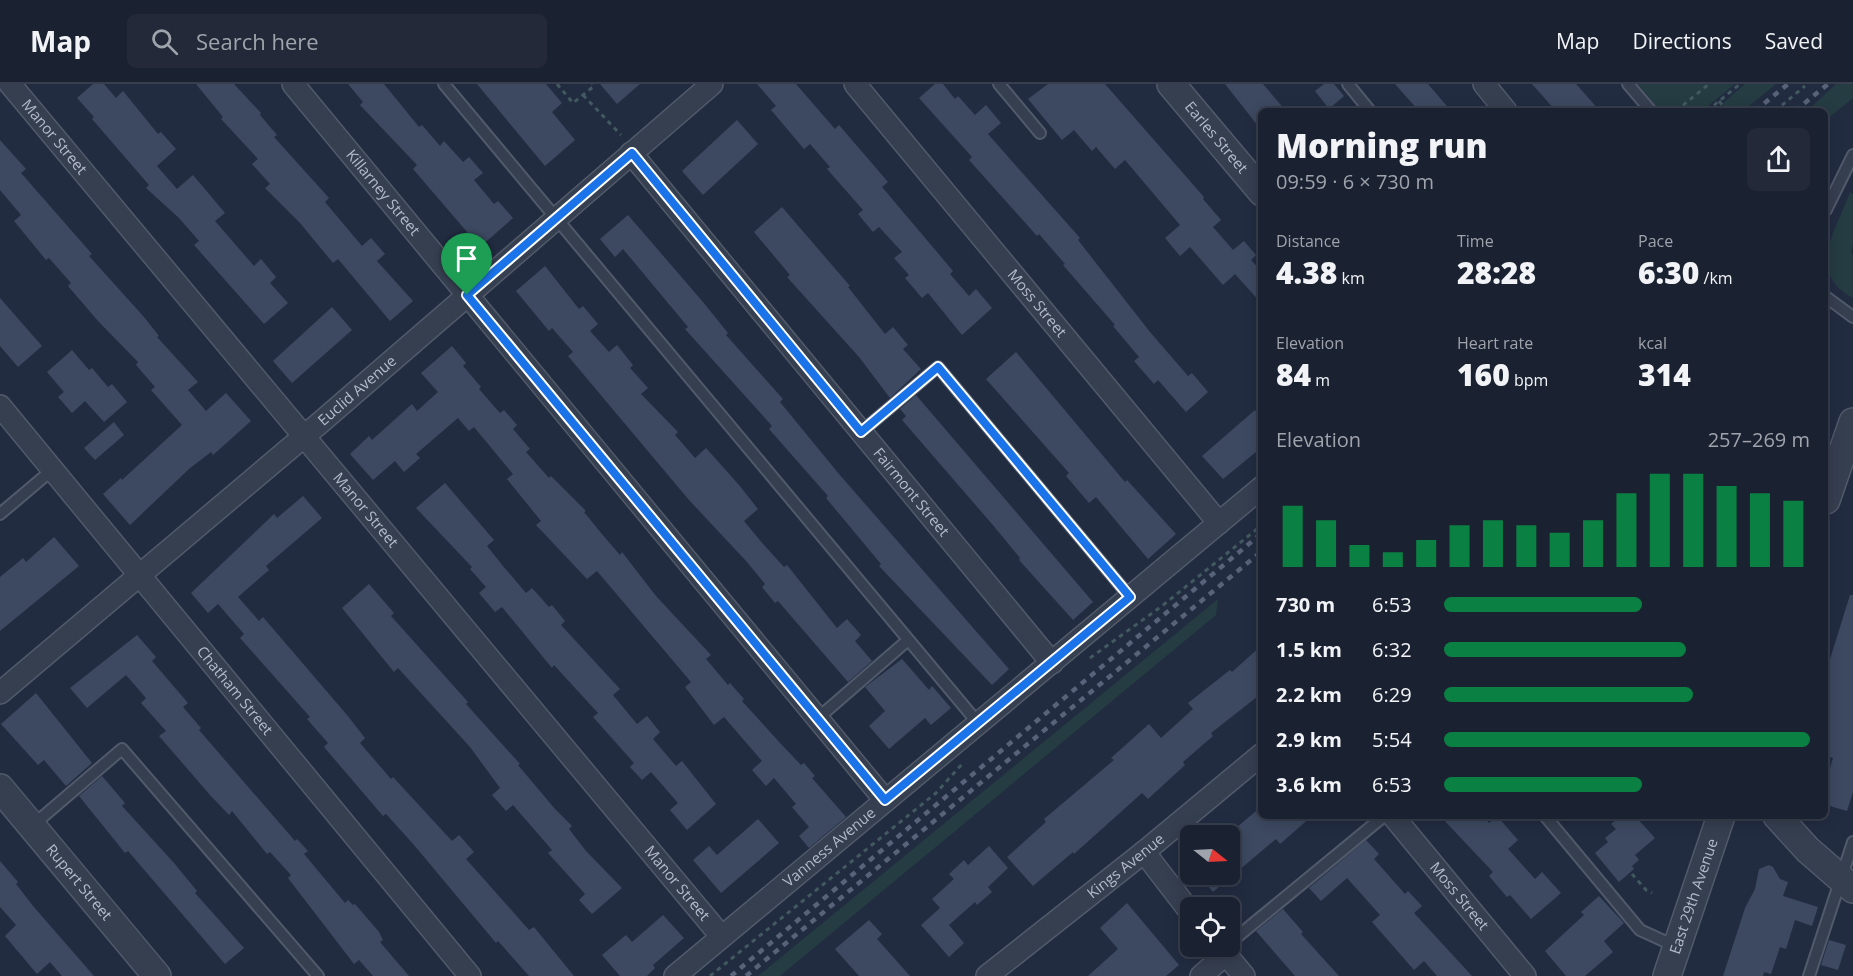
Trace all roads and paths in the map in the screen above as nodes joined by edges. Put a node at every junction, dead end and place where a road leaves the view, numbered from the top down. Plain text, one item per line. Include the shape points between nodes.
1 (10, 84) edge
2 (293, 84) edge
3 (444, 84) edge
4 (557, 84) edge
5 (592, 84) edge
6 (855, 84) edge
7 (999, 84) edge
8 (1171, 84) edge
9 (1348, 84) edge
10 (1484, 84) edge
11 (1628, 84) edge
12 (1709, 84) edge
13 (1740, 84) edge
14 (709, 85) edge
15 (1804, 86) dead end
16 (583, 95) junction
17 (1719, 101) junction
18 (1368, 108) edge
19 (1504, 108) edge
20 (1648, 108) edge
21 (1680, 108) edge
22 (1711, 108) edge
23 (1725, 108) edge
24 (1778, 108) edge
25 (1040, 132) dead end
26 (626, 144) junction
27 (1853, 155) edge
28 (1258, 187) edge
29 (1828, 206) edge
30 (554, 219) junction
31 (467, 295) junction
32 (1828, 298) edge
33 (1853, 316) edge
34 (0, 406) edge
35 (1853, 422) edge
36 (861, 432) junction
37 (303, 436) junction
38 (52, 470) junction
39 (1258, 490) edge
40 (1828, 494) edge
41 (0, 514) edge
42 (1219, 523) junction
43 (1258, 528) edge
44 (139, 573) junction
45 (1130, 597) junction
46 (908, 640) junction
47 (1052, 663) junction
48 (1080, 664) dead end
49 (0, 693) edge
50 (817, 719) junction
51 (978, 723) junction
52 (968, 757) dead end
53 (1258, 757) edge
54 (0, 788) edge
55 (885, 800) junction
56 (1380, 819) edge
57 (1395, 819) edge
58 (1548, 819) edge
59 (1720, 819) edge
60 (1780, 819) edge
61 (31, 826) junction
62 (1853, 842) edge
63 (1144, 852) junction
64 (1632, 874) dead end
65 (1847, 884) edge
66 (1652, 893) dead end
67 (1180, 899) edge
68 (1240, 935) edge
69 (721, 936) junction
70 (1677, 947) junction
71 (1217, 957) edge
72 (1227, 957) edge
73 (157, 976) edge
74 (318, 976) edge
75 (470, 976) edge
76 (675, 976) edge
77 (710, 976) edge
78 (987, 976) edge
79 (1201, 976) edge
80 (1244, 976) edge
81 (1525, 976) edge
82 (1667, 976) edge
83 (1809, 976) edge

1 - 37 street, Manor Street
2 - 31 street, Killarney Street
3 - 30 lane
4 - 16 path via 573,103
5 - 16 path
6 - 42 street, Moss Street
7 - 25 lane
8 - 28 street, Earles Street
9 - 18 lane
10 - 19 street
11 - 20 lane
12 - 21 path
13 - 17 path
14 - 26 street, Euclid Avenue
15 - 24 path
16 - 26 path
17 - 22 path
17 - 23 path
26 - 30 street, Euclid Avenue
26 - 36 street, Fairmont Street
27 - 29 lane
30 - 31 street, Euclid Avenue
30 - 46 lane
31 - 37 street, Euclid Avenue
31 - 50 street, Killarney Street
32 - 33 lane
34 - 38 street, Chatham Street
35 - 40 street
36 - 45 lane via 938,367
36 - 47 street, Fairmont Street
37 - 44 street, Euclid Avenue
37 - 69 street, Manor Street
38 - 41 lane
38 - 44 street, Chatham Street
39 - 42 street, Vanness Avenue
42 - 45 street, Vanness Avenue
43 - 48 path via 1162,606
44 - 49 street, Euclid Avenue
44 - 75 street, Chatham Street
45 - 47 street, Vanness Avenue
46 - 50 lane
46 - 51 lane
47 - 51 street, Vanness Avenue
50 - 55 street, Killarney Street
51 - 55 street, Vanness Avenue
52 - 77 path via 936,793
53 - 63 street, Kings Avenue
54 - 61 street, Rupert Street
55 - 69 street, Vanness Avenue
56 - 68 lane
57 - 81 street, Moss Street
58 - 70 lane via 1640,930
59 - 70 street, East 29th Avenue
60 - 65 street
61 - 73 street, Rupert Street
61 - 74 lane via 122,749
62 - 65 lane
63 - 67 street
63 - 78 street, Kings Avenue
64 - 66 path
65 - 83 lane
69 - 76 street, Vanness Avenue
70 - 82 street, East 29th Avenue
71 - 79 street
72 - 80 street

